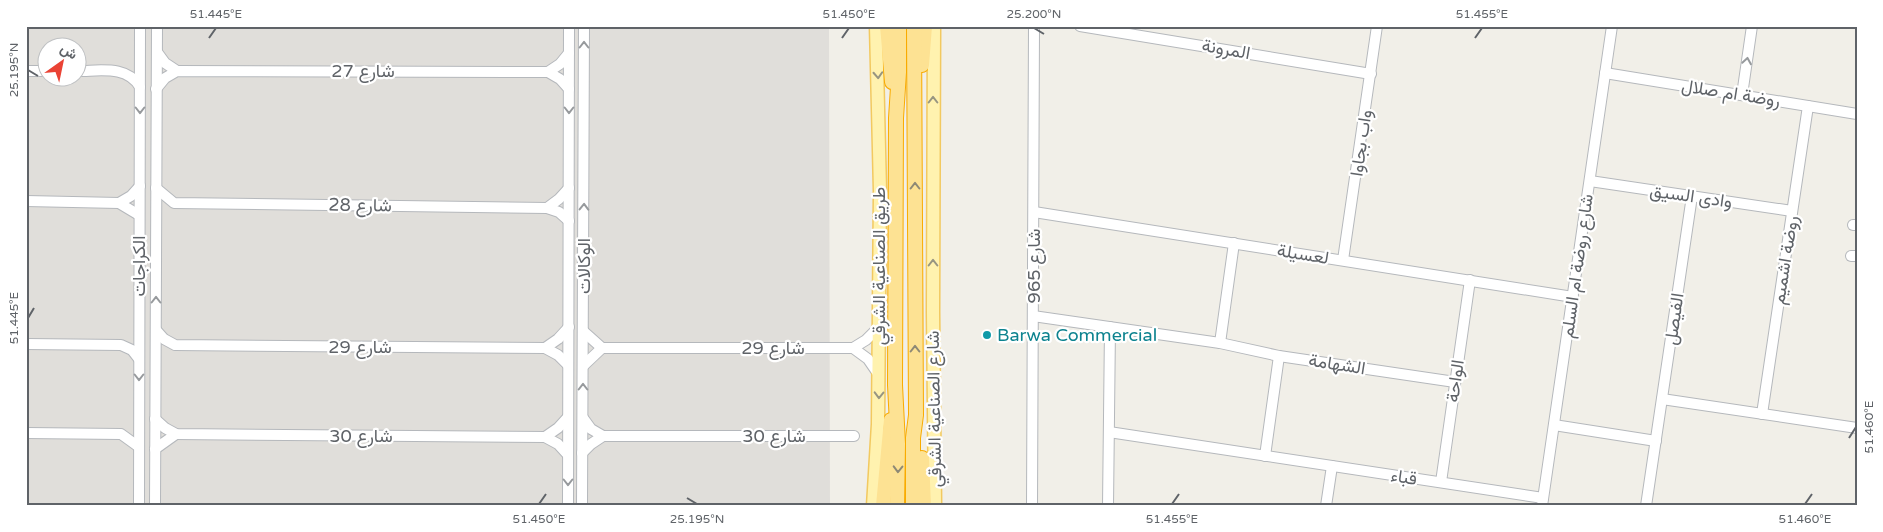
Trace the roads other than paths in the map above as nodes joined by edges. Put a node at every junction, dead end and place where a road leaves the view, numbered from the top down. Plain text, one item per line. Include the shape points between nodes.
1 (140, 26) edge
2 (157, 26) edge
3 (569, 26) edge
4 (584, 26) edge
5 (876, 26) edge
6 (887, 26) edge
7 (899, 26) edge
8 (914, 26) edge
9 (925, 26) edge
10 (934, 26) edge
11 (1034, 26) edge
12 (1080, 26) edge
13 (1377, 26) edge
14 (1612, 26) edge
15 (1752, 26) edge
16 (1112, 28) edge
17 (157, 52) junction
18 (569, 53) junction
19 (140, 54) junction
20 (88, 71) edge
21 (122, 71) junction
22 (177, 71) junction
23 (548, 72) junction
24 (1606, 73) junction
25 (1371, 74) junction
26 (140, 87) junction
27 (156, 89) junction
28 (569, 90) junction
29 (1742, 95) junction
30 (1808, 106) junction
31 (1857, 114) edge
32 (896, 118) junction
33 (915, 118) junction
34 (1590, 181) junction
35 (140, 186) junction
36 (156, 188) junction
37 (569, 188) junction
38 (1692, 196) junction
39 (26, 201) edge
40 (119, 203) junction
41 (174, 203) junction
42 (546, 208) junction
43 (1792, 211) junction
44 (1034, 212) junction
45 (140, 215) junction
46 (569, 221) junction
47 (156, 222) junction
48 (1234, 243) junction
49 (1343, 260) junction
50 (1470, 280) junction
51 (1573, 297) junction
52 (1034, 316) junction
53 (569, 327) junction
54 (1110, 327) junction
55 (878, 328) junction
56 (139, 330) junction
57 (156, 330) junction
58 (583, 330) junction
59 (1220, 343) junction
60 (26, 344) edge
61 (122, 345) junction
62 (175, 345) junction
63 (544, 348) junction
64 (602, 348) junction
65 (853, 348) junction
66 (1279, 356) junction
67 (139, 359) junction
68 (156, 362) junction
69 (568, 365) junction
70 (583, 366) junction
71 (879, 375) junction
72 (1455, 382) junction
73 (896, 385) junction
74 (1662, 400) junction
75 (1762, 414) junction
76 (916, 415) junction
77 (568, 417) junction
78 (582, 418) junction
79 (156, 419) junction
80 (139, 422) junction
81 (1554, 426) junction
82 (1857, 428) edge
83 (1109, 432) junction
84 (26, 433) edge
85 (121, 434) junction
86 (176, 434) junction
87 (603, 436) junction
88 (854, 436) dead end
89 (545, 437) junction
90 (1656, 441) junction
91 (139, 446) junction
92 (155, 449) junction
93 (582, 453) junction
94 (568, 455) junction
95 (1265, 456) junction
96 (1332, 466) junction
97 (1441, 482) junction
98 (1542, 502) edge
99 (139, 506) edge
100 (155, 506) edge
101 (568, 506) edge
102 (582, 506) edge
103 (873, 506) edge
104 (883, 506) edge
105 (897, 506) edge
106 (913, 506) edge
107 (924, 506) edge
108 (935, 506) edge
109 (1032, 506) edge
110 (1108, 506) edge
111 (1326, 506) edge
112 (1646, 506) edge

1 - 19 street, الكراجات
2 - 17 street, الكراجات
3 - 18 street, الوكالات
58 -> 4 street, الوكالات
5 -> 55 main road, طريق الصناعية الشرقي via 880,191
6 - 32 highway
7 - 32 highway, طريق الصناعية الشرقي
8 - 33 highway, طريق الصناعية الشرقي
9 - 33 highway
108 -> 10 main road, شارع الصناعية الشرقي
11 - 44 street, شارع 965
12 - 16 street, المرونة
13 - 25 street, واب بجاوا
14 - 24 street, شارع روضة ام السلم
29 -> 15 street
16 - 25 street, المرونة
17 - 22 street
17 - 27 street, الكراجات
18 - 23 street
18 - 28 street, الوكالات
19 - 21 street
19 - 26 street, الكراجات
20 - 21 street
21 - 26 street
22 - 23 street, شارع 27
22 - 27 street
23 - 28 street
24 - 29 street, روضة ام صلال
24 - 34 street, شارع روضة ام السلم
25 - 49 street, واب بجاوا
26 -> 35 street, الكراجات
27 - 36 street, الكراجات
28 -> 37 street, الوكالات
29 - 30 street, روضة ام صلال
30 - 31 street, روضة ام صلال
30 - 43 street, روضة اشميم
32 - 73 highway, طريق الصناعية الشرقي
76 -> 33 highway, طريق الصناعية الشرقي
34 - 38 street, وادى السيق
34 - 51 street, شارع روضة ام السلم
35 - 40 street
35 - 45 street, الكراجات
36 - 41 street
36 - 47 street, الكراجات
37 - 42 street
37 - 46 street, الوكالات
38 - 43 street, وادى السيق
38 - 74 street, الفيصل
39 - 40 street
40 - 45 street
41 - 42 street, شارع 28
41 - 47 street
42 - 46 street, شارع 28 via 559,212
43 - 75 street, روضة اشميم
44 - 48 street, لعسيلة
44 - 52 street, شارع 965
45 - 56 street, الكراجات
46 - 53 street, الوكالات
57 -> 47 street, الكراجات
48 - 49 street, لعسيلة
48 - 59 street
49 - 50 street, لعسيلة
50 - 51 street, لعسيلة
50 - 72 street, الواحة
51 - 81 street, شارع روضة ام السلم
52 - 54 street, الشهامة
52 - 109 street, شارع 965
53 - 63 street
53 - 69 street, الوكالات
54 - 59 street, الشهامة
54 - 83 street
55 - 65 street
55 - 71 main road, طريق الصناعية الشرقي
56 - 61 street
56 - 67 street, الكراجات
57 - 62 street
57 - 68 street, الكراجات
58 - 64 street
58 - 70 street, الوكالات
59 - 66 street, الشهامة
60 - 61 street
61 - 67 street
62 - 63 street, شارع 29
62 - 68 street
63 - 69 street
64 - 65 street, شارع 29
64 - 70 street
65 - 71 street via 868,359
66 - 72 street, الشهامة
66 - 95 street
67 -> 80 street, الكراجات
68 - 79 street, الكراجات
69 - 77 street, الوكالات
78 -> 70 street, الوكالات
71 -> 103 main road, طريق الصناعية الشرقي
72 - 97 street, الواحة
73 - 104 highway
73 -> 105 highway, طريق الصناعية الشرقي
74 - 75 street
74 - 90 street, الفيصل
75 - 82 street
76 - 106 highway, طريق الصناعية الشرقي
76 - 107 highway via 921,438
77 - 89 street
77 - 94 street, الوكالات
78 - 87 street
78 - 93 street, الوكالات
79 - 86 street
79 - 92 street, الكراجات
80 - 85 street
80 - 91 street, الكراجات
81 - 90 street
81 - 98 street, شارع روضة ام السلم
83 - 95 street, قباء
83 - 110 street
84 - 85 street
85 - 91 street
86 - 89 street, شارع 30
86 - 92 street
87 - 88 street, شارع 30
87 - 93 street
89 - 94 street
90 - 112 street, الفيصل
91 - 99 street, الكراجات
92 - 100 street, الكراجات
93 - 102 street, الوكالات
94 -> 101 street, الوكالات
95 - 96 street, قباء
96 - 97 street, قباء
96 - 111 street
97 - 98 street, قباء

